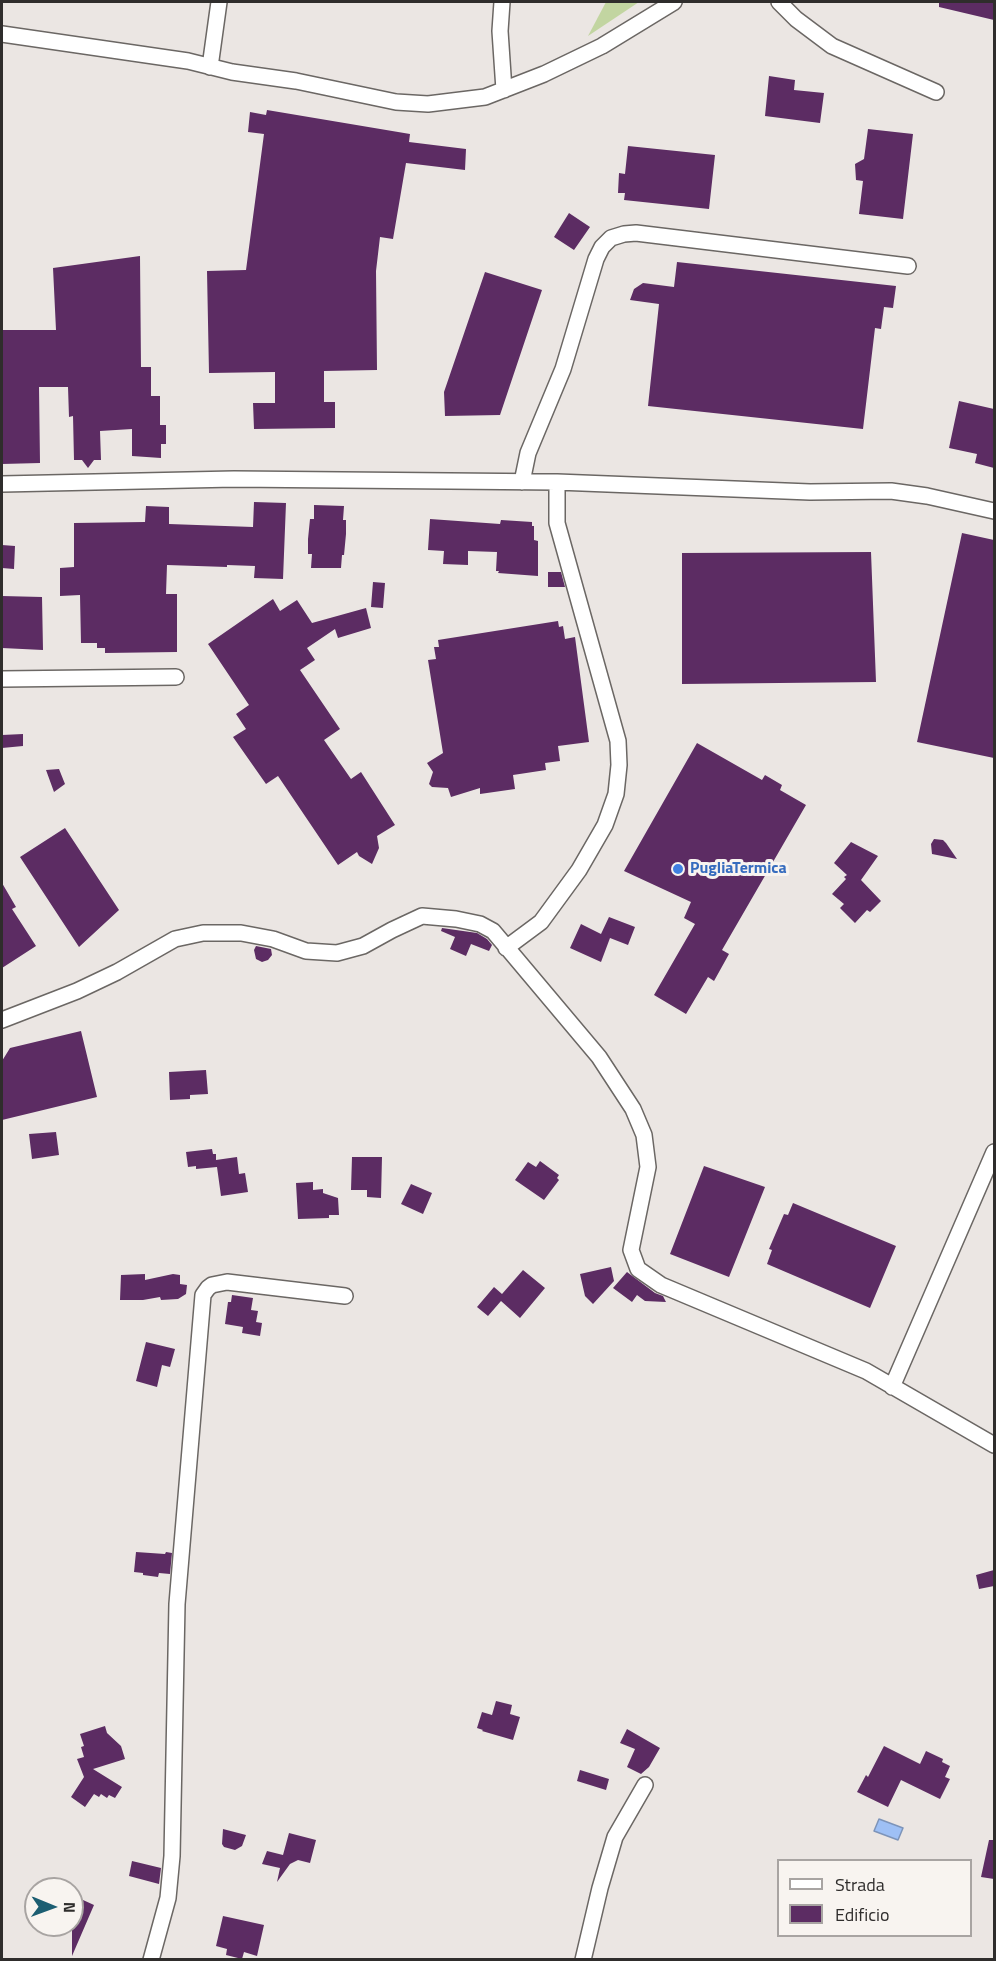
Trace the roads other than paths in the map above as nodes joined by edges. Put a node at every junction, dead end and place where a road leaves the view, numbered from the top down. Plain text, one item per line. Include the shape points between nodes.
1 (219, 2) edge
2 (502, 2) edge
3 (674, 2) edge
4 (779, 2) edge
5 (2, 34) edge
6 (210, 66) junction
7 (504, 90) junction
8 (936, 92) dead end
9 (908, 266) dead end
10 (522, 482) junction
11 (557, 482) junction
12 (2, 484) edge
13 (994, 511) edge
14 (176, 677) dead end
15 (2, 679) edge
16 (506, 948) junction
17 (2, 1020) edge
18 (994, 1152) edge
19 (345, 1296) dead end
20 (892, 1386) junction
21 (994, 1445) edge
22 (645, 1785) dead end
23 (152, 1959) edge
24 (583, 1959) edge

1 - 6 street
2 - 7 street
3 - 7 street via 602,46
4 - 8 street via 832,46
5 - 6 street
6 - 7 street via 396,102 451,102
9 - 10 street via 636,233 611,238 596,259 563,369 528,453
10 - 11 street
10 - 12 street via 234,479
11 - 13 street via 810,492 891,491
11 - 16 street via 557,523 618,741 616,794 605,825 579,870 541,922
14 - 15 street
16 - 17 street via 493,931 480,924 422,916 363,946 337,953 306,951 241,933 203,933 175,939 77,991
16 - 20 street via 599,1057 633,1108 644,1135 648,1167 631,1250 638,1269 661,1285 866,1371
18 - 20 street
19 - 23 street via 227,1282 212,1285 203,1295 177,1604 172,1856 168,1898
20 - 21 street
22 - 24 street via 615,1838

